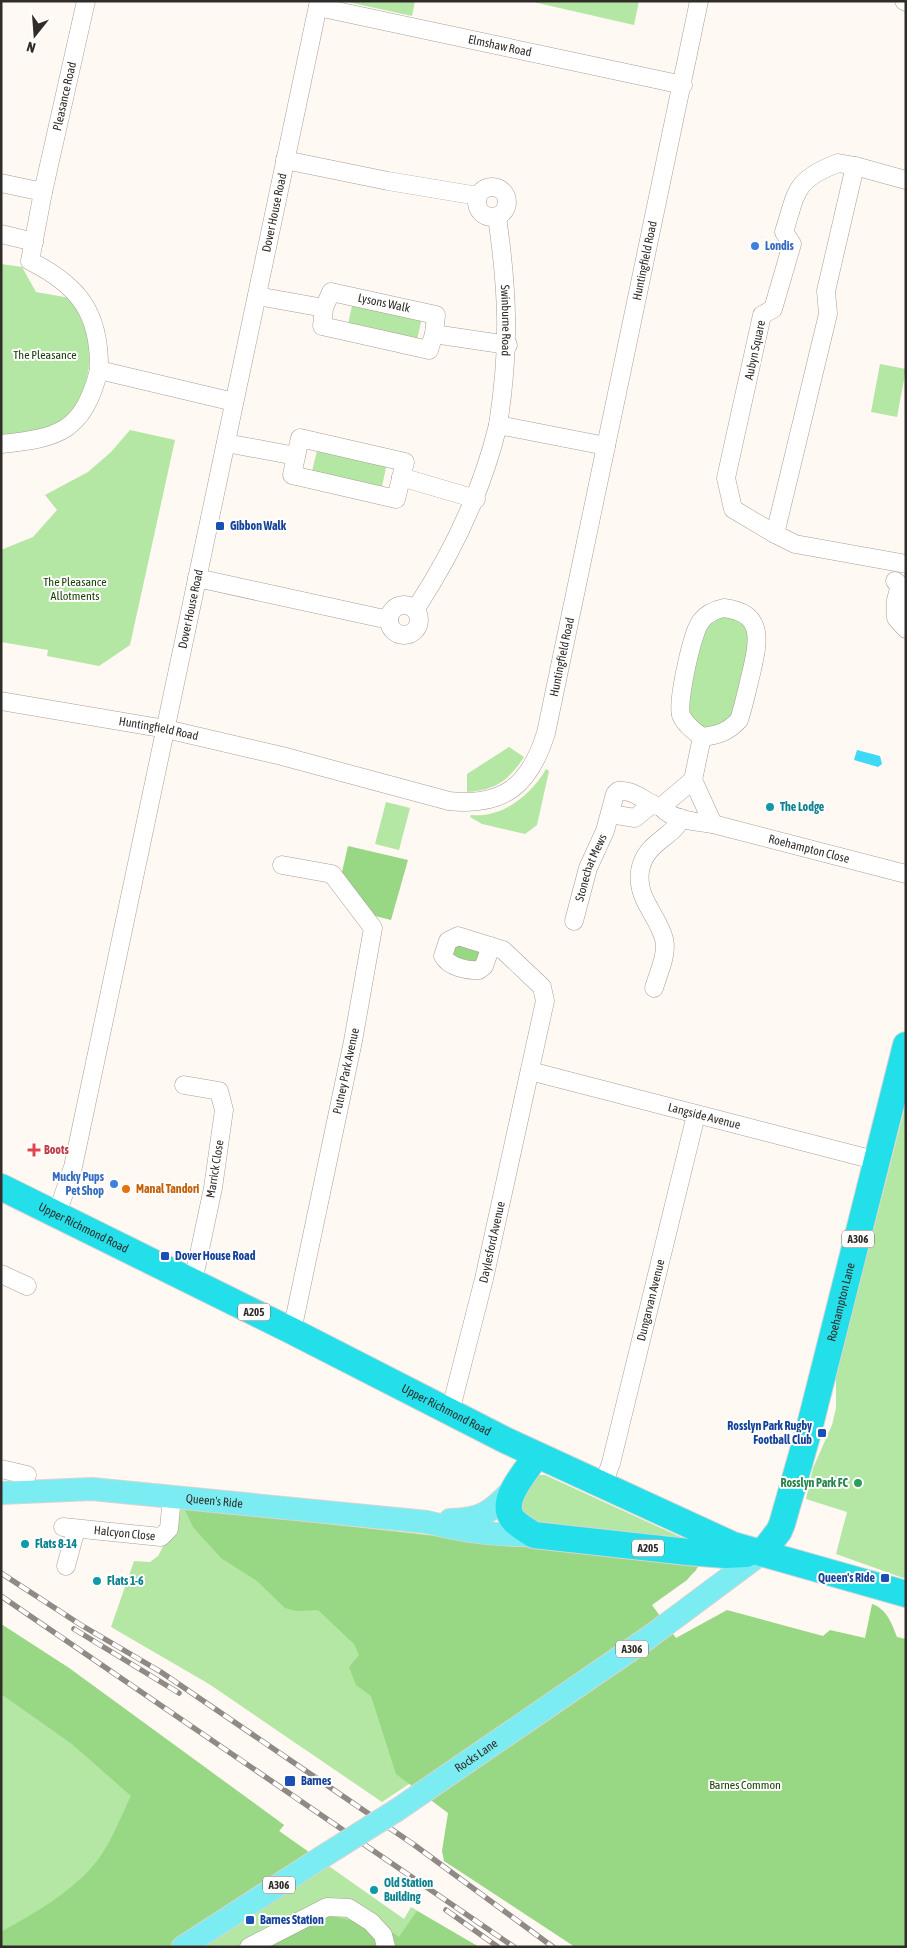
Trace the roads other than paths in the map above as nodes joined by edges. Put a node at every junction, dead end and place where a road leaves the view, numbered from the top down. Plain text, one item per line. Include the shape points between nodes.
1 (86, 1) edge
2 (699, 1) edge
3 (318, 4) edge
4 (683, 85) junction
5 (285, 160) junction
6 (855, 166) junction
7 (906, 180) edge
8 (1, 183) edge
9 (43, 192) junction
10 (478, 196) junction
11 (498, 217) junction
12 (1, 234) edge
13 (34, 242) junction
14 (257, 296) junction
15 (324, 308) junction
16 (434, 334) junction
17 (508, 345) junction
18 (99, 370) junction
19 (234, 402) junction
20 (498, 425) junction
21 (226, 443) junction
22 (1, 444) edge
23 (606, 446) junction
24 (296, 456) junction
25 (401, 477) junction
26 (476, 499) junction
27 (775, 534) junction
28 (906, 564) edge
29 (197, 578) junction
30 (896, 581) dead end
31 (415, 610) junction
32 (389, 620) junction
33 (906, 629) edge
34 (1, 701) edge
35 (166, 728) junction
36 (702, 737) junction
37 (693, 780) junction
38 (656, 806) junction
39 (610, 814) junction
40 (681, 818) junction
41 (713, 824) junction
42 (282, 865) dead end
43 (906, 874) edge
44 (574, 921) dead end
45 (491, 946) dead end
46 (654, 988) dead end
47 (906, 1045) edge
48 (530, 1071) junction
49 (184, 1085) dead end
50 (696, 1115) junction
51 (878, 1161) junction
52 (1, 1188) edge
53 (57, 1214) junction
54 (1, 1274) edge
55 (193, 1282) junction
56 (27, 1286) dead end
57 (292, 1331) junction
58 (450, 1412) junction
59 (536, 1455) junction
60 (1, 1470) edge
61 (27, 1475) dead end
62 (603, 1485) junction
63 (511, 1491) junction
64 (1, 1493) edge
65 (172, 1496) junction
66 (427, 1522) junction
67 (534, 1535) junction
68 (762, 1553) junction
69 (66, 1566) dead end
70 (906, 1594) edge
71 (183, 1947) edge
72 (249, 1947) edge
73 (386, 1947) edge

1 - 9 street, Pleasance Road
2 - 4 street, Huntingfield Road
3 - 4 street, Elmshaw Road
3 - 5 street, Dover House Road
4 - 23 street, Huntingfield Road
5 - 10 street, Swinburne Road
5 - 14 street, Dover House Road
6 - 7 street, Aubyn Square
6 - 27 street via 826,291 828,314
6 - 27 street, Aubyn Square via 838,162 818,170 799,186 784,232 792,244 774,309 762,315 726,478 733,509
8 - 9 street
9 - 13 street
10 - 11 street via 478,206 483,214
10 - 11 street, Swinburne Road via 490,187 503,191 508,200
11 - 17 street, Swinburne Road via 505,272
12 - 13 street
13 - 18 street via 30,261 66,282 89,312 99,350
14 - 15 street
14 - 19 street, Dover House Road
15 - 16 street, Lysons Walk via 331,292 436,315
15 - 16 street via 322,326 429,350
16 - 17 street
17 - 20 street, Swinburne Road
18 - 19 street
18 - 22 street via 85,408 72,423 55,435 40,440
19 - 21 street, Dover House Road
20 - 23 street
20 - 26 street, Swinburne Road
21 - 24 street
21 - 29 street, Dover House Road
23 - 35 street, Huntingfield Road via 546,733 539,756 528,775 512,790 490,801 449,801
24 - 25 street via 300,438 405,462
24 - 25 street via 292,475 396,499
25 - 26 street
26 - 31 street, Swinburne Road
27 - 28 street, Aubyn Square via 795,544
29 - 32 street
29 - 35 street, Dover House Road
30 - 33 street via 900,585 896,618
31 - 32 street via 406,605 397,607
31 - 32 street via 419,623 409,635 394,632
34 - 35 street, Huntingfield Road
35 - 53 street, Dover House Road via 73,1167
36 - 36 street via 690,729 681,715 680,706 696,628 707,614 734,609 744,613 757,634 743,709 739,720 730,729 719,735
36 - 37 street
37 - 38 street
37 - 41 street
38 - 39 street via 635,818
38 - 39 street, Stonechat Mews via 641,796 618,790
38 - 40 street, Roehampton Close via 666,814
39 - 44 street, Stonechat Mews via 588,868
40 - 41 street, Roehampton Close
40 - 46 street via 645,855 640,869 641,893 664,939 665,951
41 - 43 street, Roehampton Close
42 - 57 street, Putney Park Avenue via 332,874 373,928 353,1041
45 - 48 street, Daylesford Avenue via 503,950 542,987 545,994
47 - 51 highway, Roehampton Lane / A306
48 - 50 street, Langside Avenue
48 - 58 street, Daylesford Avenue via 484,1279
49 - 55 street, Marrick Close via 219,1091 224,1110 213,1188
50 - 51 street, Langside Avenue
50 - 62 street, Dungarvan Avenue
51 - 68 highway, Roehampton Lane / A306 via 786,1513 779,1532
52 - 53 highway, Upper Richmond Road / A205
53 - 55 highway, Upper Richmond Road / A205
54 - 56 street
55 - 57 highway, Upper Richmond Road / A205
57 - 58 highway, Upper Richmond Road / A205
58 - 59 highway, Upper Richmond Road / A205
59 - 62 highway, Upper Richmond Road / A205
59 - 63 highway, Queen's Ride
60 - 61 street
62 - 68 highway, Upper Richmond Road / A205 via 733,1545
63 - 66 main road, Queen's Ride via 492,1511 477,1518
63 - 67 highway via 510,1516
64 - 65 main road, Queen's Ride via 92,1489
65 - 66 main road, Queen's Ride
65 - 69 street, Halcyon Close via 168,1529 161,1537 69,1528
66 - 67 main road, Queen's Ride via 515,1536
67 - 68 highway, Queen's Ride / A205 via 725,1555
68 - 70 highway, Upper Richmond Road / A205
68 - 71 main road, Rocks Lane / A306, bridge via 648,1638 413,1799
72 - 73 street via 328,1907 349,1908 371,1922 383,1934

